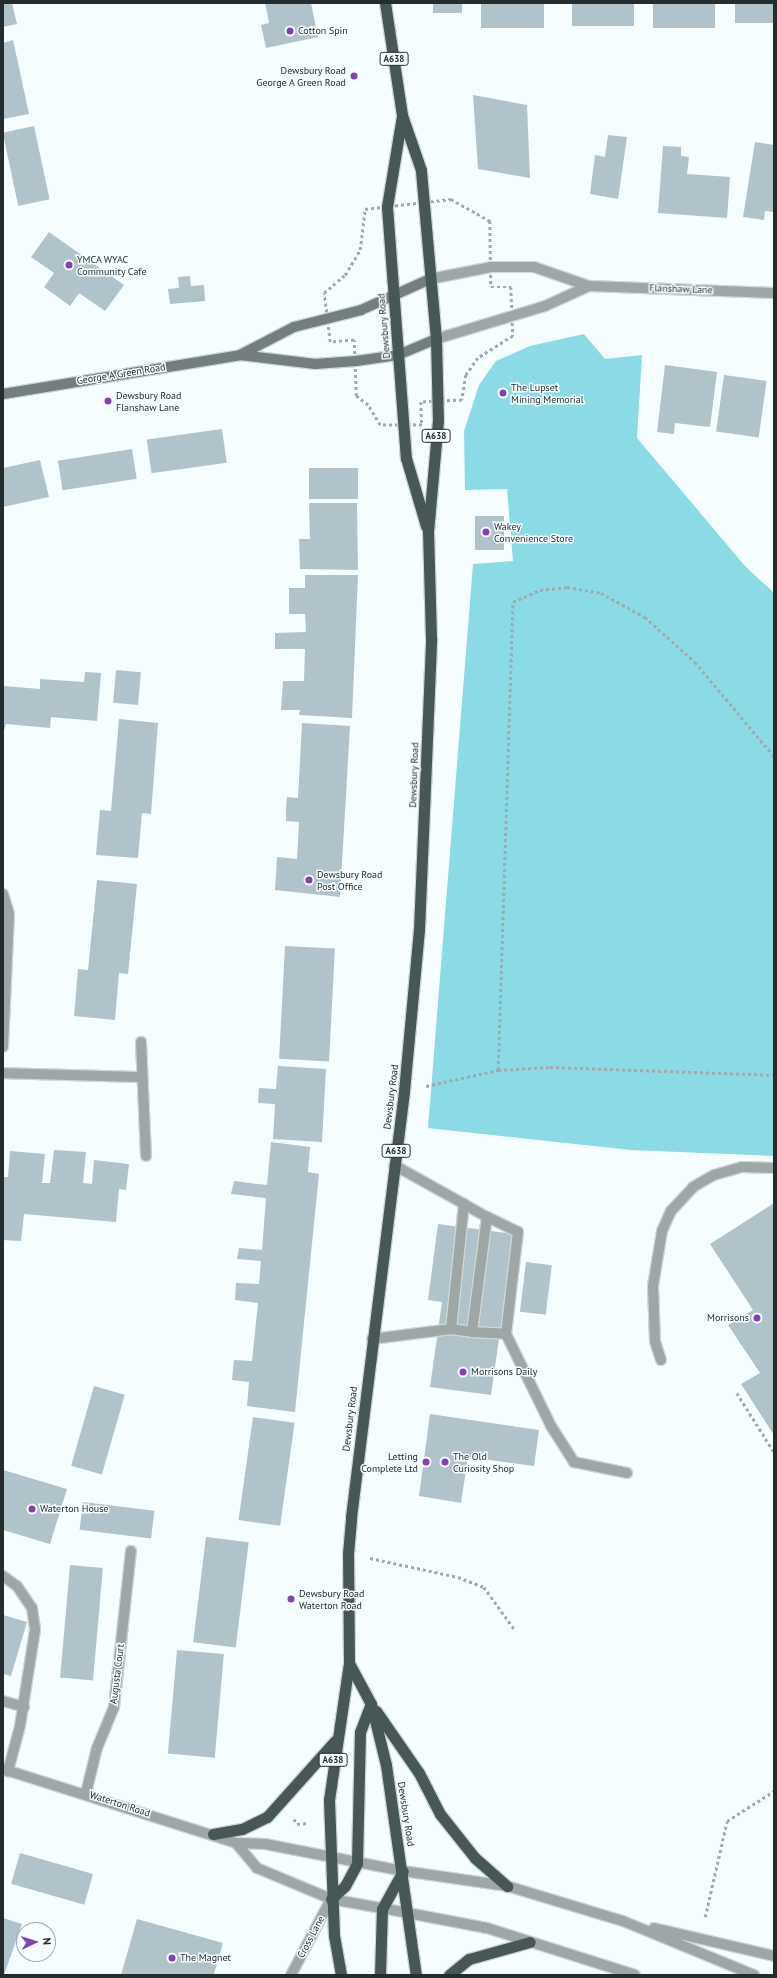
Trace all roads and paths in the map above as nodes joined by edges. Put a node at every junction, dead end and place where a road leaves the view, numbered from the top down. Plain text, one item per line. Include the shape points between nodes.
1 (385, 3) edge
2 (402, 115) junction
3 (430, 278) junction
4 (589, 286) junction
5 (774, 294) edge
6 (393, 298) junction
7 (436, 339) junction
8 (240, 355) junction
9 (398, 355) junction
10 (4, 391) edge
11 (428, 532) junction
12 (774, 756) edge
13 (3, 894) edge
14 (141, 1042) dead end
15 (3, 1047) edge
16 (498, 1070) junction
17 (3, 1073) edge
18 (774, 1075) edge
19 (141, 1077) junction
20 (404, 1091) junction
21 (146, 1156) dead end
22 (394, 1165) junction
23 (774, 1168) edge
24 (464, 1204) junction
25 (487, 1217) junction
26 (451, 1329) junction
27 (472, 1332) junction
28 (506, 1334) junction
29 (372, 1339) junction
30 (661, 1360) dead end
31 (737, 1393) dead end
32 (774, 1452) edge
33 (627, 1473) dead end
34 (131, 1551) dead end
35 (348, 1554) junction
36 (3, 1576) edge
37 (515, 1630) dead end
38 (349, 1663) junction
39 (3, 1700) edge
40 (371, 1704) junction
41 (24, 1707) junction
42 (335, 1741) junction
43 (6, 1770) edge
44 (774, 1791) edge
45 (86, 1793) junction
46 (214, 1834) junction
47 (236, 1844) junction
48 (329, 1857) junction
49 (357, 1863) junction
50 (403, 1871) junction
51 (507, 1886) junction
52 (331, 1899) junction
53 (382, 1909) junction
54 (408, 1913) junction
55 (623, 1921) junction
56 (700, 1939) junction
57 (530, 1942) junction
58 (774, 1956) edge
59 (291, 1975) edge
60 (341, 1975) edge
61 (380, 1975) edge
62 (416, 1975) edge
63 (449, 1975) edge
64 (634, 1975) edge
65 (754, 1975) edge

1 - 2 highway, Dewsbury Road / A638
2 - 3 highway, Dewsbury Road / A638 via 421,170
2 - 6 highway, Dewsbury Road / A638 via 388,195
3 - 4 street, Flanshaw Lane via 491,267 534,267
3 - 6 main road, George A Green Road
3 - 7 highway, Dewsbury Road / A638
4 - 5 street, Flanshaw Lane
4 - 7 street, Flanshaw Lane via 545,306
6 - 8 main road, George A Green Road via 294,327
6 - 9 highway, Dewsbury Road / A638
7 - 9 main road, George A Green Road
7 - 11 highway, Dewsbury Road / A638 via 438,421
8 - 9 main road, George A Green Road via 315,364
8 - 10 main road, George A Green Road
9 - 11 highway, Dewsbury Road / A638 via 406,458
11 - 20 highway, Dewsbury Road / A638 via 431,638 427,766 419,930
12 - 16 path via 695,662 645,617 601,593 567,587 540,590 513,602
13 - 15 street via 9,914
14 - 19 street
16 - 18 path via 550,1067
16 - 20 path
17 - 19 street
19 - 21 street
20 - 22 highway, Dewsbury Road / A638
22 - 24 street
22 - 29 highway, Dewsbury Road / A638
23 - 30 street via 742,1167 714,1175 693,1187 671,1211 662,1231 653,1286 654,1341
24 - 25 street
24 - 26 street
25 - 27 street
25 - 28 street via 518,1232
26 - 27 street
26 - 29 street
27 - 28 street
28 - 33 street via 551,1426 574,1462
29 - 35 highway, Dewsbury Road / A638
31 - 32 path
34 - 45 street, Augusta Court via 114,1707 97,1748
35 - 37 path via 458,1577 484,1587
35 - 38 highway, Dewsbury Road / A638
36 - 41 street via 17,1586 34,1617
38 - 40 highway, Dewsbury Road / A638
38 - 42 highway, Dewsbury Road / A638
39 - 41 street
40 - 49 highway via 360,1732
40 - 50 highway, Dewsbury Road / A638 via 386,1765
40 - 51 highway via 419,1773 440,1814 475,1858
41 - 43 street
42 - 46 highway via 267,1817 242,1829
42 - 48 highway, Dewsbury Road / A638 via 328,1800
43 - 45 street, Waterton Road
44 - 56 path via 727,1821
45 - 46 street, Waterton Road
46 - 47 street, Waterton Road
47 - 48 street, Waterton Road via 265,1844
47 - 52 street, Waterton Road via 257,1868
48 - 49 street, Waterton Road
48 - 52 highway, Dewsbury Road / A638
49 - 50 street, Waterton Road
49 - 52 highway via 345,1886
50 - 51 street, Waterton Road
50 - 53 highway
50 - 54 highway, Dewsbury Road / A638
51 - 55 street, Waterton Road
52 - 53 street, Waterton Road
52 - 59 street, Cross Lane
52 - 60 highway, Dewsbury Road / A638
53 - 54 street, Waterton Road
53 - 61 highway
54 - 57 street, Waterton Road via 487,1928
54 - 62 highway, Dewsbury Road / A638
55 - 56 street
55 - 65 street
56 - 58 street
57 - 63 highway via 469,1959
57 - 64 street, Waterton Road

